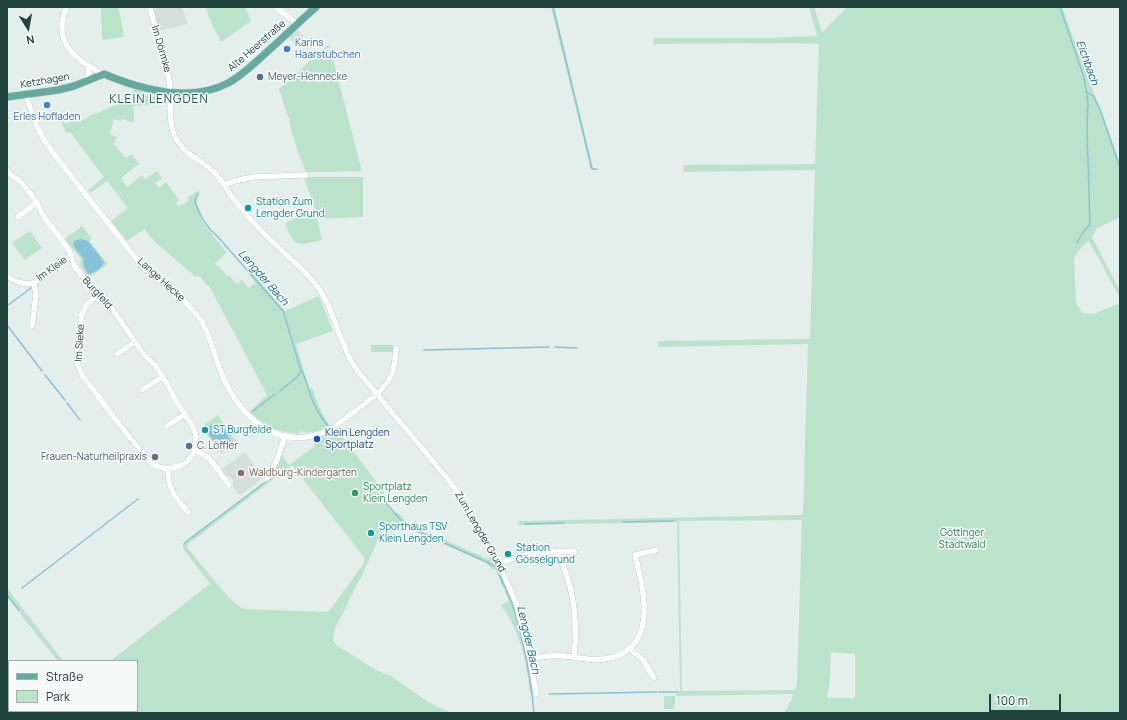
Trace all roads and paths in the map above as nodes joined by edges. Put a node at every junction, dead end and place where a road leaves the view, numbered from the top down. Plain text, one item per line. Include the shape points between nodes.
1 (66, 7) edge
2 (150, 7) edge
3 (276, 7) edge
4 (316, 7) edge
5 (298, 24) junction
6 (88, 66) junction
7 (104, 74) junction
8 (85, 82) junction
9 (170, 92) junction
10 (26, 95) junction
11 (7, 98) edge
12 (7, 170) edge
13 (306, 175) dead end
14 (9, 178) edge
15 (224, 185) junction
16 (37, 202) junction
17 (18, 217) dead end
18 (71, 255) junction
19 (7, 276) edge
20 (34, 283) junction
21 (99, 294) junction
22 (32, 326) dead end
23 (135, 342) junction
24 (396, 349) dead end
25 (117, 354) dead end
26 (162, 377) junction
27 (142, 390) dead end
28 (377, 394) junction
29 (185, 414) junction
30 (167, 426) dead end
31 (285, 436) junction
32 (195, 450) junction
33 (168, 469) junction
34 (267, 478) dead end
35 (229, 485) dead end
36 (188, 512) dead end
37 (656, 550) dead end
38 (556, 552) junction
39 (575, 552) dead end
40 (499, 564) junction
41 (629, 648) junction
42 (530, 658) junction
43 (574, 658) junction
44 (654, 678) dead end
45 (536, 694) dead end

1 - 6 street, Alte Heerstraße via 62,26 64,41 71,52
2 - 9 street, Im Dörmke via 166,66
3 - 5 street
4 - 5 main road, Alte Heerstraße
5 - 9 main road, Alte Heerstraße via 241,75 228,83 197,93
6 - 7 street, Alte Heerstraße
6 - 8 street, Ketzhagen via 89,74
7 - 8 main road, Ketzhagen
7 - 9 main road, Alte Heerstraße via 138,86
8 - 10 main road, Ketzhagen via 58,90
9 - 15 street, Zum Lengder Grund via 172,126 176,139 213,171
10 - 11 main road, Ketzhagen
10 - 31 street, Lange Hecke via 43,138 71,176 141,265 179,295 200,320 224,378 238,403 262,428
12 - 14 street, Burgfeld
13 - 15 street via 252,177
14 - 16 street, Burgfeld via 20,181
15 - 28 street, Zum Lengder Grund via 263,233 294,260 320,290 346,352
16 - 17 street
16 - 18 street, Burgfeld via 42,214
18 - 20 street, Im Kleie
18 - 21 street, Burgfeld via 75,267
19 - 20 street, Im Kleie via 18,283
20 - 22 street, Im Kleie via 36,299
21 - 23 street, Burgfeld via 104,297
21 - 33 street, Im Sieke via 84,308 80,322 77,361 82,376 150,462
23 - 25 street
23 - 26 street, Burgfeld
24 - 28 street via 391,376
26 - 27 street
26 - 29 street, Burgfeld
28 - 31 street, Lange Hecke via 328,431 302,437
28 - 40 street, Zum Lengder Grund via 454,486
29 - 30 street
29 - 32 street, Burgfeld via 195,432
31 - 34 street via 277,460
32 - 33 street via 188,461
32 - 35 street via 209,458
33 - 36 street via 170,487
37 - 41 street via 635,555 644,593 644,624 638,640
38 - 39 street
38 - 40 street via 526,554
38 - 43 street via 569,581 574,603
40 - 42 street, Zum Lengder Grund via 516,603
41 - 43 street via 621,654 603,659
41 - 44 street via 643,660
42 - 43 street
42 - 45 street, Zum Lengder Grund

